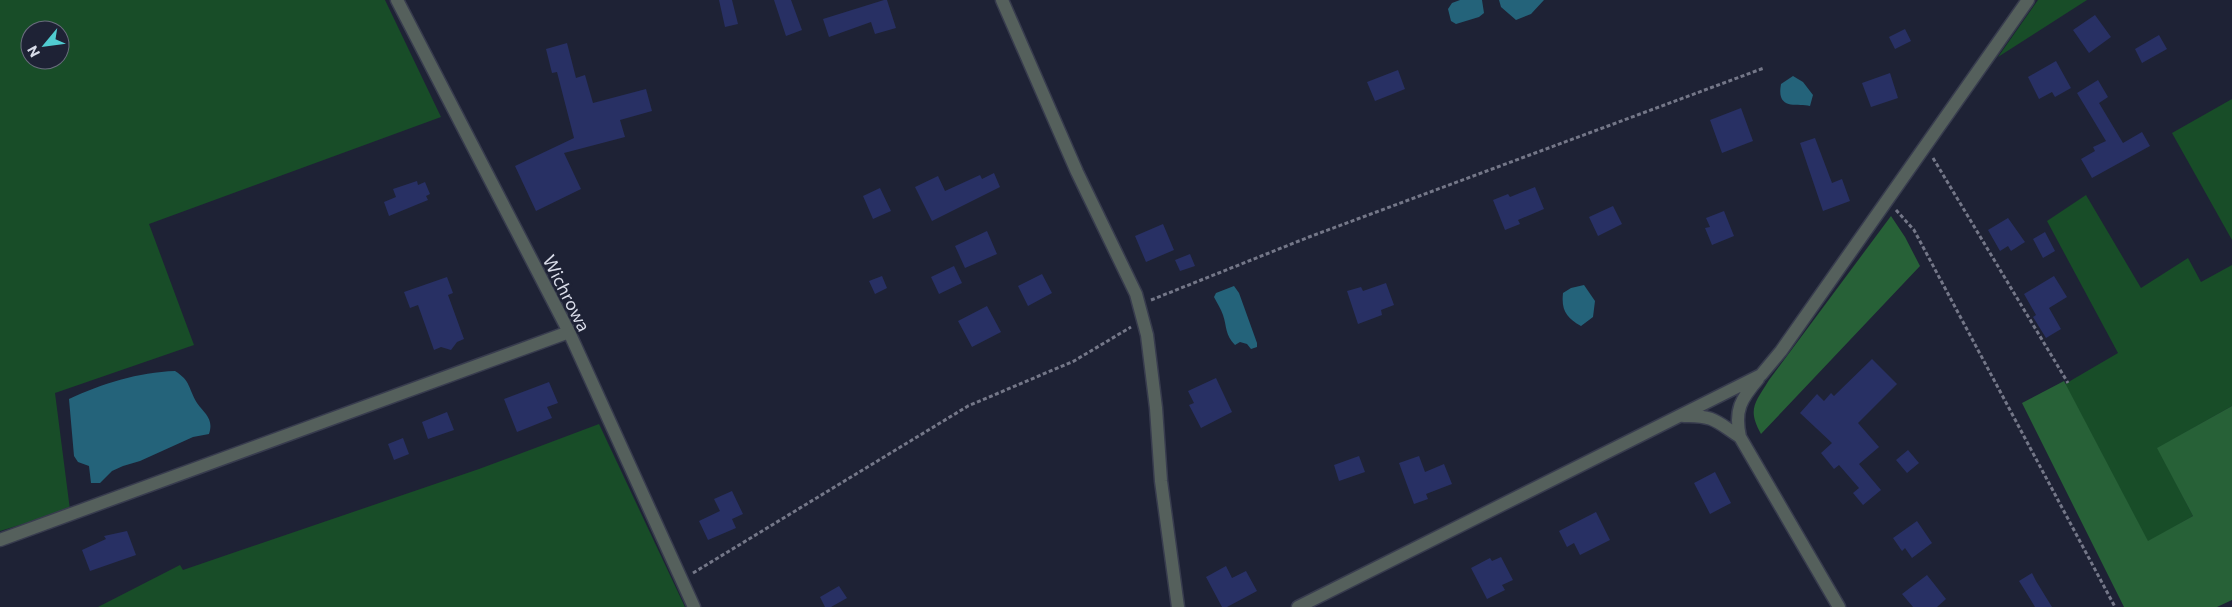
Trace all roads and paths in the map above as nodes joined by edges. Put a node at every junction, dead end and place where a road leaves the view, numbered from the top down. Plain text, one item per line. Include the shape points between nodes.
1 (397, 0) edge
2 (1002, 0) edge
3 (2028, 0) edge
4 (1764, 68) dead end
5 (1925, 144) junction
6 (1885, 202) junction
7 (1139, 305) junction
8 (1143, 320) junction
9 (569, 332) junction
10 (1761, 375) junction
11 (2068, 383) dead end
12 (1679, 417) junction
13 (1740, 437) junction
14 (0, 540) edge
15 (681, 580) junction
16 (694, 607) edge
17 (1178, 607) edge
18 (1298, 607) edge
19 (1839, 607) edge
20 (2115, 607) edge

1 - 9 street, Wichrowa
2 - 7 street
3 - 5 street
4 - 7 path via 1309,237
5 - 6 street
5 - 11 path
6 - 10 street
6 - 20 path via 1899,212 1914,230
7 - 8 street
8 - 15 path via 1074,361 968,406
8 - 17 street via 1152,371 1161,481
9 - 14 street
9 - 15 street, Wichrowa
10 - 12 street
10 - 13 street via 1741,400 1737,422
12 - 13 street via 1704,415
12 - 18 street
13 - 19 street
15 - 16 street, Wichrowa

